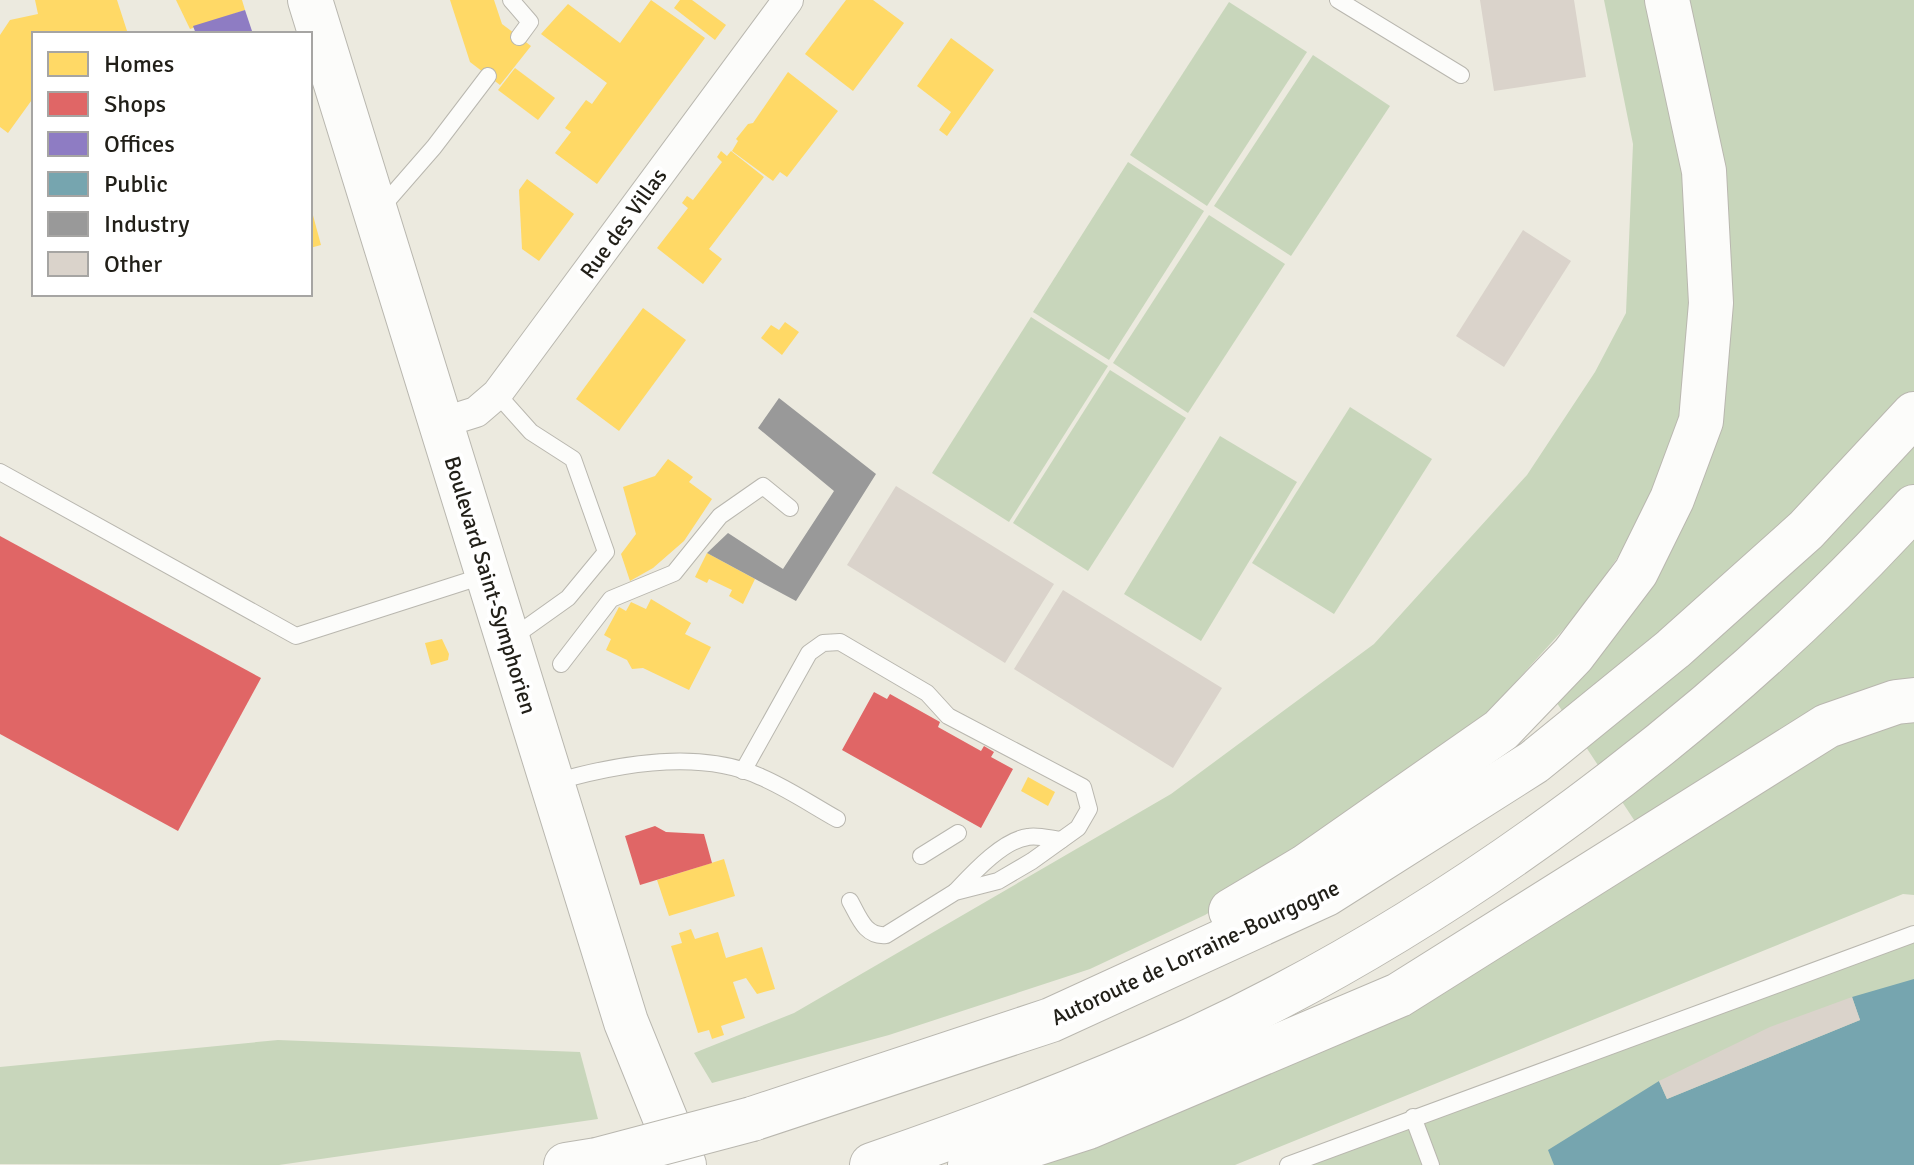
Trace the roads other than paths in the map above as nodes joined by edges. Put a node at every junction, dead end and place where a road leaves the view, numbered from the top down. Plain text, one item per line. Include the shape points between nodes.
1 (310, 0) edge
2 (511, 0) edge
3 (788, 0) edge
4 (1338, 0) edge
5 (1667, 0) edge
6 (519, 37) dead end
7 (1461, 75) dead end
8 (488, 76) dead end
9 (376, 213) junction
10 (497, 394) junction
11 (1914, 414) edge
12 (441, 423) junction
13 (0, 472) edge
14 (1914, 507) edge
15 (790, 508) dead end
16 (488, 574) junction
17 (508, 640) junction
18 (561, 664) dead end
19 (1914, 700) edge
20 (743, 771) junction
21 (554, 783) junction
22 (837, 819) dead end
23 (958, 833) dead end
24 (1061, 840) junction
25 (921, 856) dead end
26 (955, 892) junction
27 (850, 901) dead end
28 (1914, 934) edge
29 (1051, 1020) junction
30 (1413, 1117) junction
31 (582, 1163) edge
32 (684, 1165) edge
33 (872, 1165) edge
34 (970, 1165) edge
35 (1288, 1165) edge
36 (1431, 1165) edge

1 - 9 main road, Boulevard Saint-Symphorien
2 - 6 lane via 530,22
3 - 10 street, Rue des Villas
4 - 7 lane
5 - 29 main road via 1704,171 1711,303 1701,421 1672,499 1636,572 1573,655 1501,730 1305,867
8 - 9 lane
9 - 12 main road, Boulevard Saint-Symphorien
10 - 12 street, Rue des Villas via 476,412
10 - 17 lane via 531,432 573,459 606,552 568,598
11 - 29 main road, Autoroute de Lorraine-Bourgogne via 1806,530 1673,649 1534,762 1326,894
12 - 16 main road, Boulevard Saint-Symphorien
13 - 16 lane via 296,636
14 - 33 main road via 1813,609 1652,748 1432,907 1316,976 1194,1039
15 - 18 lane via 763,486 720,516 674,573 611,599
16 - 17 main road, Boulevard Saint-Symphorien
17 - 21 main road, Boulevard Saint-Symphorien
19 - 34 main road via 1827,726 1399,995 1088,1127
20 - 21 lane via 693,762 632,764
20 - 22 lane
20 - 24 lane via 809,653 823,643 840,642 927,693 948,716 1083,787 1089,809 1078,828
21 - 32 main road, Boulevard Saint-Symphorien via 626,1022
23 - 25 lane
24 - 26 lane via 998,881
24 - 26 lane via 1028,836 987,860
26 - 27 lane via 876,936
28 - 30 lane
29 - 31 main road, Autoroute de Lorraine-Bourgogne, bridge via 752,1119
30 - 35 lane
30 - 36 lane

